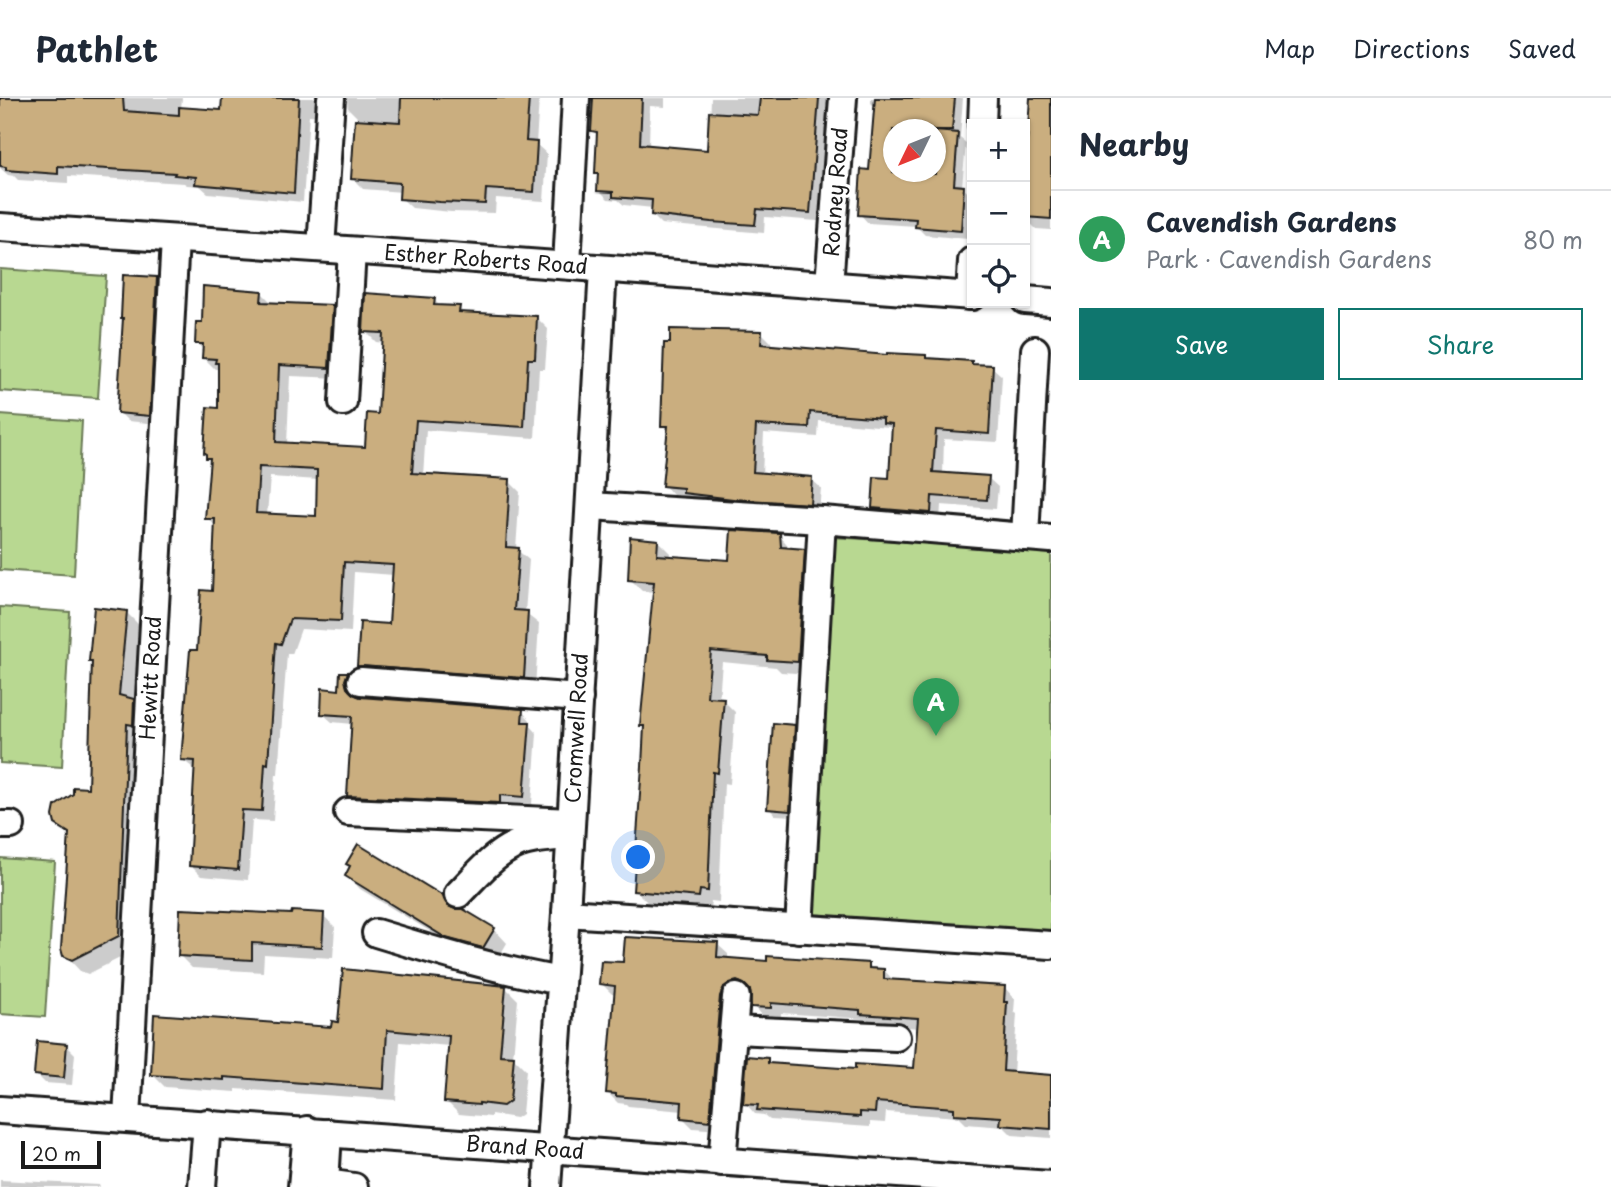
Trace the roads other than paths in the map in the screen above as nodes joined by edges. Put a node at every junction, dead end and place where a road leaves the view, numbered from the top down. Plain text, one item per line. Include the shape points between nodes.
1 (331, 98) edge
2 (576, 98) edge
3 (843, 98) edge
4 (983, 98) edge
5 (982, 119) edge
6 (0, 227) edge
7 (175, 239) junction
8 (321, 248) junction
9 (352, 251) junction
10 (567, 265) junction
11 (603, 269) junction
12 (829, 285) junction
13 (967, 296) edge
14 (1030, 300) edge
15 (1051, 302) edge
16 (1035, 350) dead end
17 (343, 402) dead end
18 (590, 506) junction
19 (822, 520) junction
20 (1025, 537) junction
21 (1051, 539) edge
22 (361, 681) dead end
23 (579, 698) junction
24 (348, 812) dead end
25 (571, 829) junction
26 (458, 894) dead end
27 (566, 914) junction
28 (799, 929) junction
29 (376, 933) dead end
30 (1051, 945) edge
31 (561, 981) junction
32 (736, 997) dead end
33 (734, 1030) junction
34 (896, 1037) dead end
35 (0, 1110) edge
36 (127, 1118) junction
37 (207, 1123) junction
38 (318, 1131) junction
39 (549, 1150) junction
40 (722, 1162) junction
41 (965, 1183) edge
42 (1051, 1185) edge
43 (202, 1187) edge
44 (302, 1187) edge
45 (354, 1187) edge
46 (547, 1187) edge

1 - 8 street
2 - 10 street
3 - 12 street, Rodney Road
4 - 5 street
6 - 7 street, Esther Roberts Road
7 - 8 street, Esther Roberts Road
7 - 36 street, Hewitt Road
8 - 9 street, Esther Roberts Road
9 - 10 street, Esther Roberts Road
9 - 17 street
10 - 11 street, Esther Roberts Road
11 - 12 street, Esther Roberts Road
11 - 18 street, Cromwell Road
12 - 13 street, Esther Roberts Road
14 - 15 street
16 - 20 street
18 - 19 street
18 - 23 street, Cromwell Road
19 - 20 street
19 - 28 street
20 - 21 street
22 - 23 street
23 - 25 street, Cromwell Road
24 - 25 street
25 - 26 street via 508,848
25 - 27 street, Cromwell Road
27 - 28 street
27 - 31 street, Cromwell Road
28 - 30 street
29 - 31 street via 464,960
31 - 39 street, Cromwell Road
32 - 33 street
33 - 34 street
33 - 40 street
35 - 36 street, Brand Road
36 - 37 street, Brand Road
37 - 38 street, Brand Road
37 - 43 street
38 - 39 street, Brand Road
38 - 44 street
38 - 45 street via 325,1183
39 - 40 street, Brand Road
39 - 46 street, Cromwell Road
40 - 41 street, Brand Road
41 - 42 street, Brand Road

